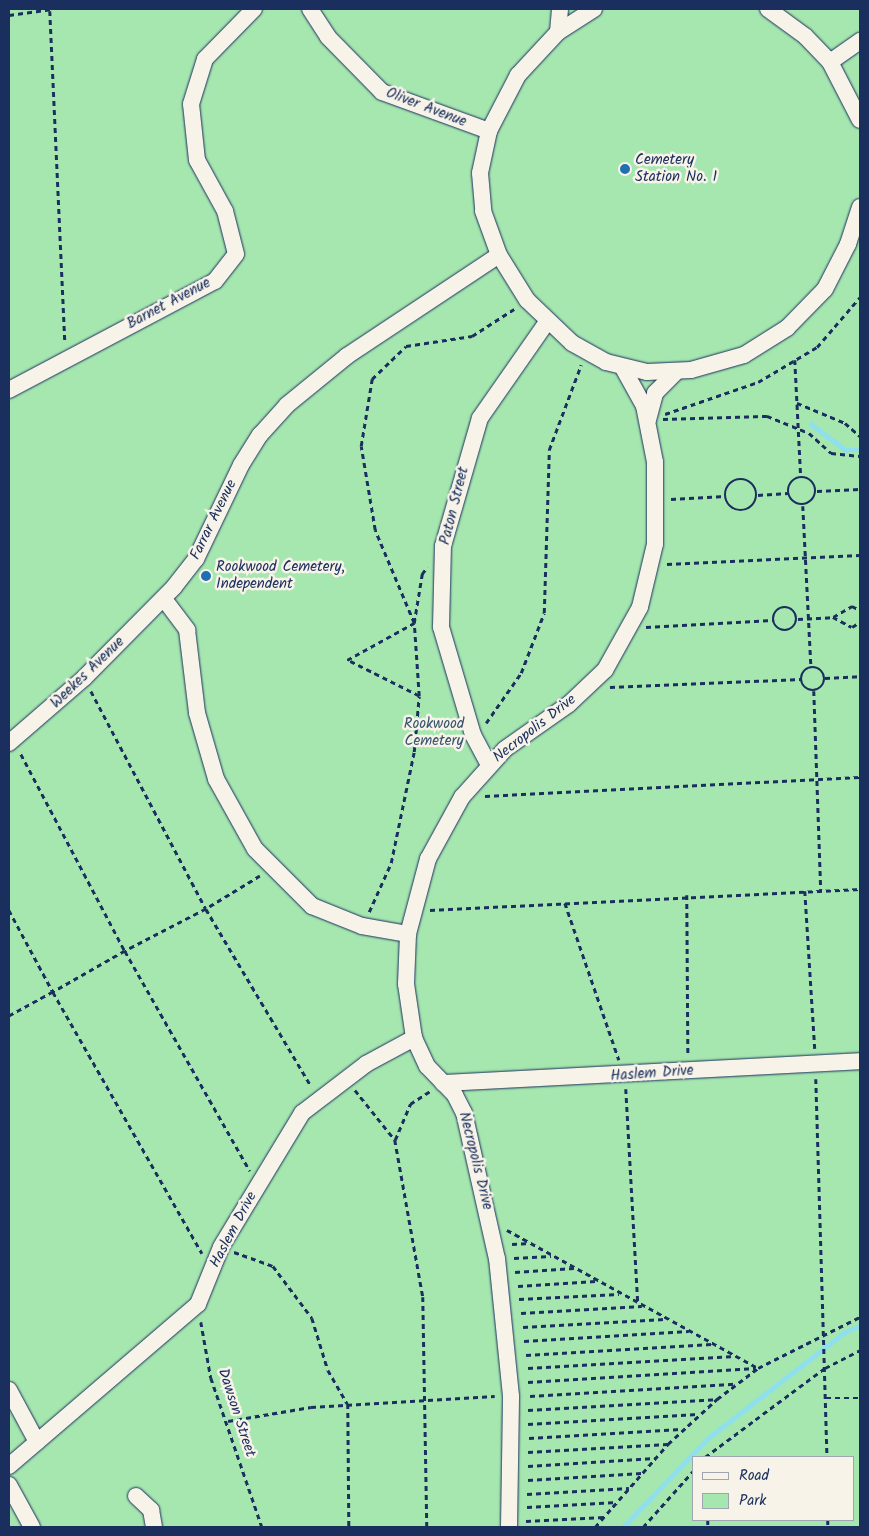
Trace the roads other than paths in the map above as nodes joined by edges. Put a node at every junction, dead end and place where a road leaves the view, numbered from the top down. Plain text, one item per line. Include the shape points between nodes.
1 (254, 9) edge
2 (310, 9) edge
3 (560, 9) edge
4 (594, 9) edge
5 (768, 9) edge
6 (558, 32) junction
7 (860, 41) edge
8 (830, 62) junction
9 (860, 120) edge
10 (488, 131) junction
11 (860, 207) edge
12 (499, 255) junction
13 (547, 322) junction
14 (623, 368) junction
15 (676, 372) junction
16 (9, 390) edge
17 (648, 420) junction
18 (164, 599) junction
19 (11, 741) edge
20 (489, 764) junction
21 (408, 934) junction
22 (414, 1038) junction
23 (860, 1061) edge
24 (443, 1083) junction
25 (9, 1390) edge
26 (37, 1442) junction
27 (9, 1466) edge
28 (9, 1485) edge
29 (136, 1496) dead end
30 (32, 1527) edge
31 (154, 1527) edge
32 (509, 1527) edge

1 - 16 street, Barnet Avenue via 205,59 190,104 198,160 225,211 236,254 215,280
2 - 10 street, Oliver Avenue via 328,37 382,92
3 - 6 street
4 - 6 street
5 - 8 street via 804,36
6 - 10 street via 518,75
7 - 8 street
8 - 9 street
10 - 12 street via 481,192 489,233
11 - 15 street via 833,274 801,316 744,355
12 - 13 street via 527,300
12 - 18 street, Farrar Avenue via 363,345 287,405 255,442 196,559
13 - 14 street via 589,354
13 - 20 street, Paton Street via 480,418 443,546 441,627 473,735
14 - 15 street
14 - 17 street, Necropolis Drive via 636,386
15 - 17 street, Necropolis Drive via 655,393
17 - 20 street, Necropolis Drive via 657,499 652,564 632,627 605,670 588,688
18 - 19 street, Weekes Avenue via 84,678
18 - 21 street via 186,630 197,713 216,779 255,848 312,906 362,926
20 - 21 street, Necropolis Drive via 462,797 428,859 411,911
21 - 22 street, Necropolis Drive via 406,984
22 - 24 street, Necropolis Drive via 427,1066
22 - 26 street, Haslem Drive via 386,1051 302,1113 221,1247 198,1304
23 - 24 street, Haslem Drive via 625,1076
24 - 32 street, Necropolis Drive via 464,1113 491,1228 511,1396
25 - 26 street
26 - 27 street, Haslem Drive
28 - 30 street
29 - 31 street via 151,1510

